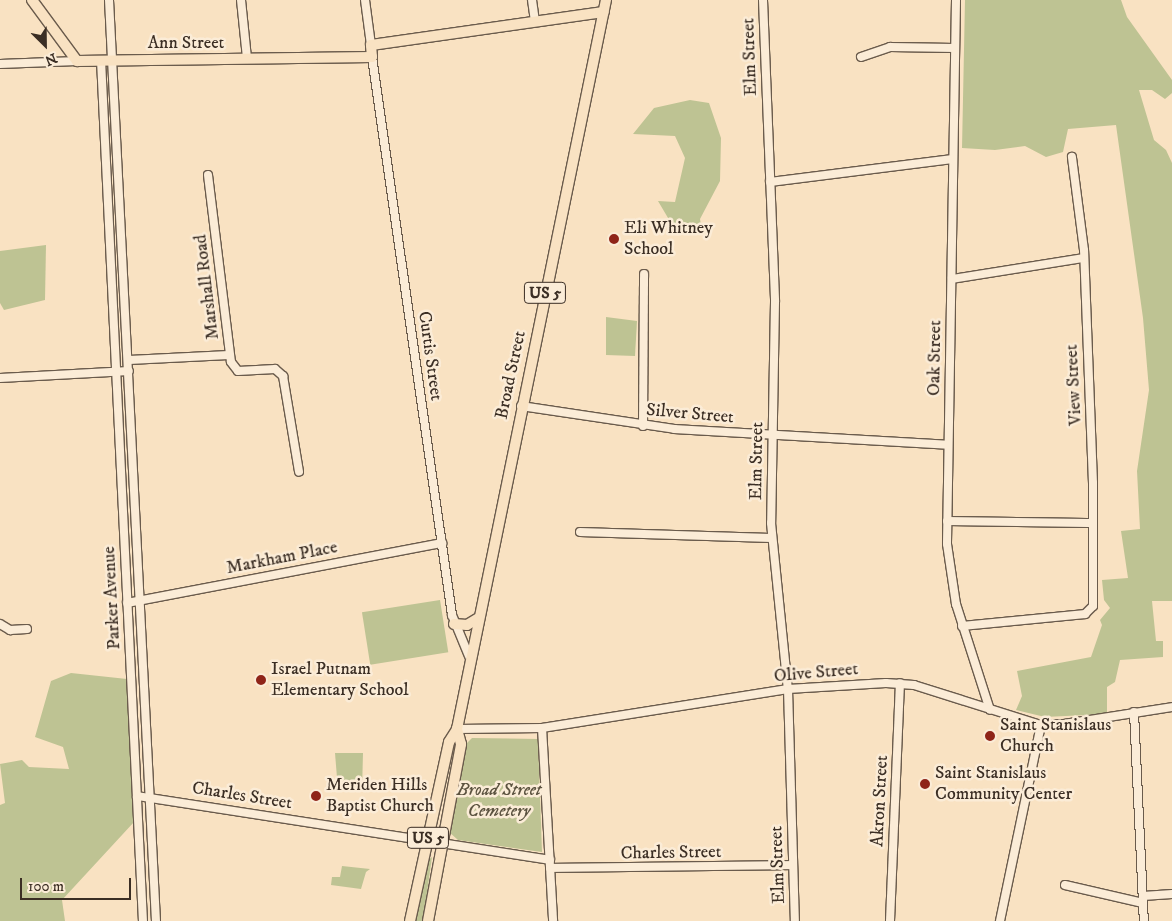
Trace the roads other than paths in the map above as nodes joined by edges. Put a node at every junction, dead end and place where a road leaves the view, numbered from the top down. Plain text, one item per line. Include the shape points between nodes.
1 (32, 0) edge
2 (109, 0) edge
3 (241, 0) edge
4 (366, 0) edge
5 (532, 0) edge
6 (606, 0) edge
7 (763, 0) edge
8 (956, 0) edge
9 (604, 12) junction
10 (535, 22) junction
11 (371, 45) junction
12 (955, 48) junction
13 (372, 57) junction
14 (861, 57) dead end
15 (247, 58) junction
16 (101, 60) junction
17 (114, 60) junction
18 (77, 61) junction
19 (0, 64) edge
20 (1072, 157) dead end
21 (953, 159) junction
22 (106, 170) junction
23 (119, 170) junction
24 (208, 175) dead end
25 (770, 182) junction
26 (1082, 258) junction
27 (124, 269) junction
28 (111, 270) junction
29 (644, 274) dead end
30 (952, 279) junction
31 (230, 355) junction
32 (129, 360) junction
33 (129, 371) junction
34 (116, 372) junction
35 (0, 378) edge
36 (521, 406) junction
37 (643, 426) junction
38 (772, 435) junction
39 (948, 445) junction
40 (299, 472) dead end
41 (121, 487) junction
42 (135, 487) junction
43 (947, 521) junction
44 (1093, 523) junction
45 (580, 532) dead end
46 (771, 538) junction
47 (442, 543) junction
48 (140, 600) junction
49 (127, 603) junction
50 (477, 619) junction
51 (0, 624) edge
52 (454, 624) junction
53 (962, 626) junction
54 (27, 629) dead end
55 (470, 656) junction
56 (900, 683) junction
57 (788, 689) junction
58 (1172, 707) edge
59 (132, 708) junction
60 (145, 708) junction
61 (990, 710) junction
62 (1134, 712) junction
63 (1040, 725) junction
64 (542, 728) junction
65 (457, 729) junction
66 (137, 796) junction
67 (150, 796) junction
68 (428, 841) junction
69 (443, 843) junction
70 (550, 864) junction
71 (793, 865) junction
72 (1065, 885) dead end
73 (1172, 894) edge
74 (1143, 899) junction
75 (143, 921) edge
76 (156, 921) edge
77 (410, 921) edge
78 (428, 921) edge
79 (553, 921) edge
80 (795, 921) edge
81 (890, 921) edge
82 (1000, 921) edge
83 (1144, 921) edge

1 - 18 main road
2 - 17 street, Parker Avenue
3 - 15 street
4 - 11 street
5 - 10 street
6 - 9 main road, Broad Street / US 5
7 - 25 street, Elm Street
8 - 12 street, Oak Street
9 - 10 main road
9 - 36 main road, Broad Street / US 5
10 - 11 main road
11 - 13 main road
12 - 14 street via 890,47
12 - 21 street, Oak Street
13 - 15 main road, Ann Street
13 - 47 street, Curtis Street
15 - 17 main road, Ann Street
16 - 17 main road, Ann Street
16 - 18 main road, Ann Street
16 - 22 street, Parker Avenue
17 - 23 street, Parker Avenue
18 - 19 street, Ann Street
20 - 26 street, View Street via 1083,241
21 - 25 street
21 - 30 street, Oak Street
22 - 23 street
22 - 28 street, Parker Avenue
23 - 27 street, Parker Avenue
24 - 31 street, Marshall Road
25 - 38 street, Elm Street via 775,302
26 - 30 street
26 - 44 street, View Street
27 - 28 street
27 - 32 street, Parker Avenue
28 - 34 street, Parker Avenue
29 - 37 street
30 - 39 street, Oak Street
31 - 32 street, Marshall Road
31 - 40 street via 238,371 275,369 283,376
32 - 33 street, Parker Avenue
33 - 34 street
33 - 42 street, Parker Avenue
34 - 35 street
34 - 41 street, Parker Avenue
36 - 37 street, Silver Street
36 - 50 main road, Broad Street / US 5
37 - 38 street, Silver Street
38 - 39 street, Silver Street
38 - 46 street, Elm Street
39 - 43 street, Oak Street
41 - 42 street
41 - 49 street, Parker Avenue
42 - 48 street, Parker Avenue
43 - 44 street
43 - 53 street, Oak Street via 950,577
44 - 53 street, View Street via 1090,612
45 - 46 street
46 - 57 street, Elm Street
47 - 48 street, Markham Place
47 - 52 street, Curtis Street
48 - 49 street, Markham Place
48 - 60 street, Parker Avenue
49 - 59 street, Parker Avenue
50 - 52 main road via 467,625
50 - 55 main road, Broad Street / US 5
51 - 54 street via 10,630
52 - 55 street, Curtis Street
53 - 61 street, Oak Street
55 - 65 main road, Broad Street / US 5
56 - 57 street, Olive Street
56 - 61 street, Olive Street
56 - 81 street, Akron Street
57 - 64 street, Olive Street
57 - 71 street, Elm Street
58 - 62 street, Olive Street
59 - 60 street
59 - 66 street, Parker Avenue
60 - 67 street, Parker Avenue
61 - 63 street, Olive Street
62 - 63 street, Olive Street
62 - 74 street
63 - 82 street
64 - 65 street, Olive Street
64 - 70 street
65 - 68 main road, Broad Street / US 5 via 448,742
65 - 69 main road, Broad Street / US 5 via 461,744
66 - 67 street, Charles Street
66 - 75 street, Parker Avenue
67 - 68 street, Charles Street
67 - 76 street, Parker Avenue
68 - 69 street, Charles Street
68 - 77 main road, Broad Street / US 5
69 - 70 street, Charles Street
69 - 78 main road, Broad Street / US 5
70 - 71 street, Charles Street
70 - 79 street
71 - 80 street, Elm Street
72 - 74 street
73 - 74 street
74 - 83 street

